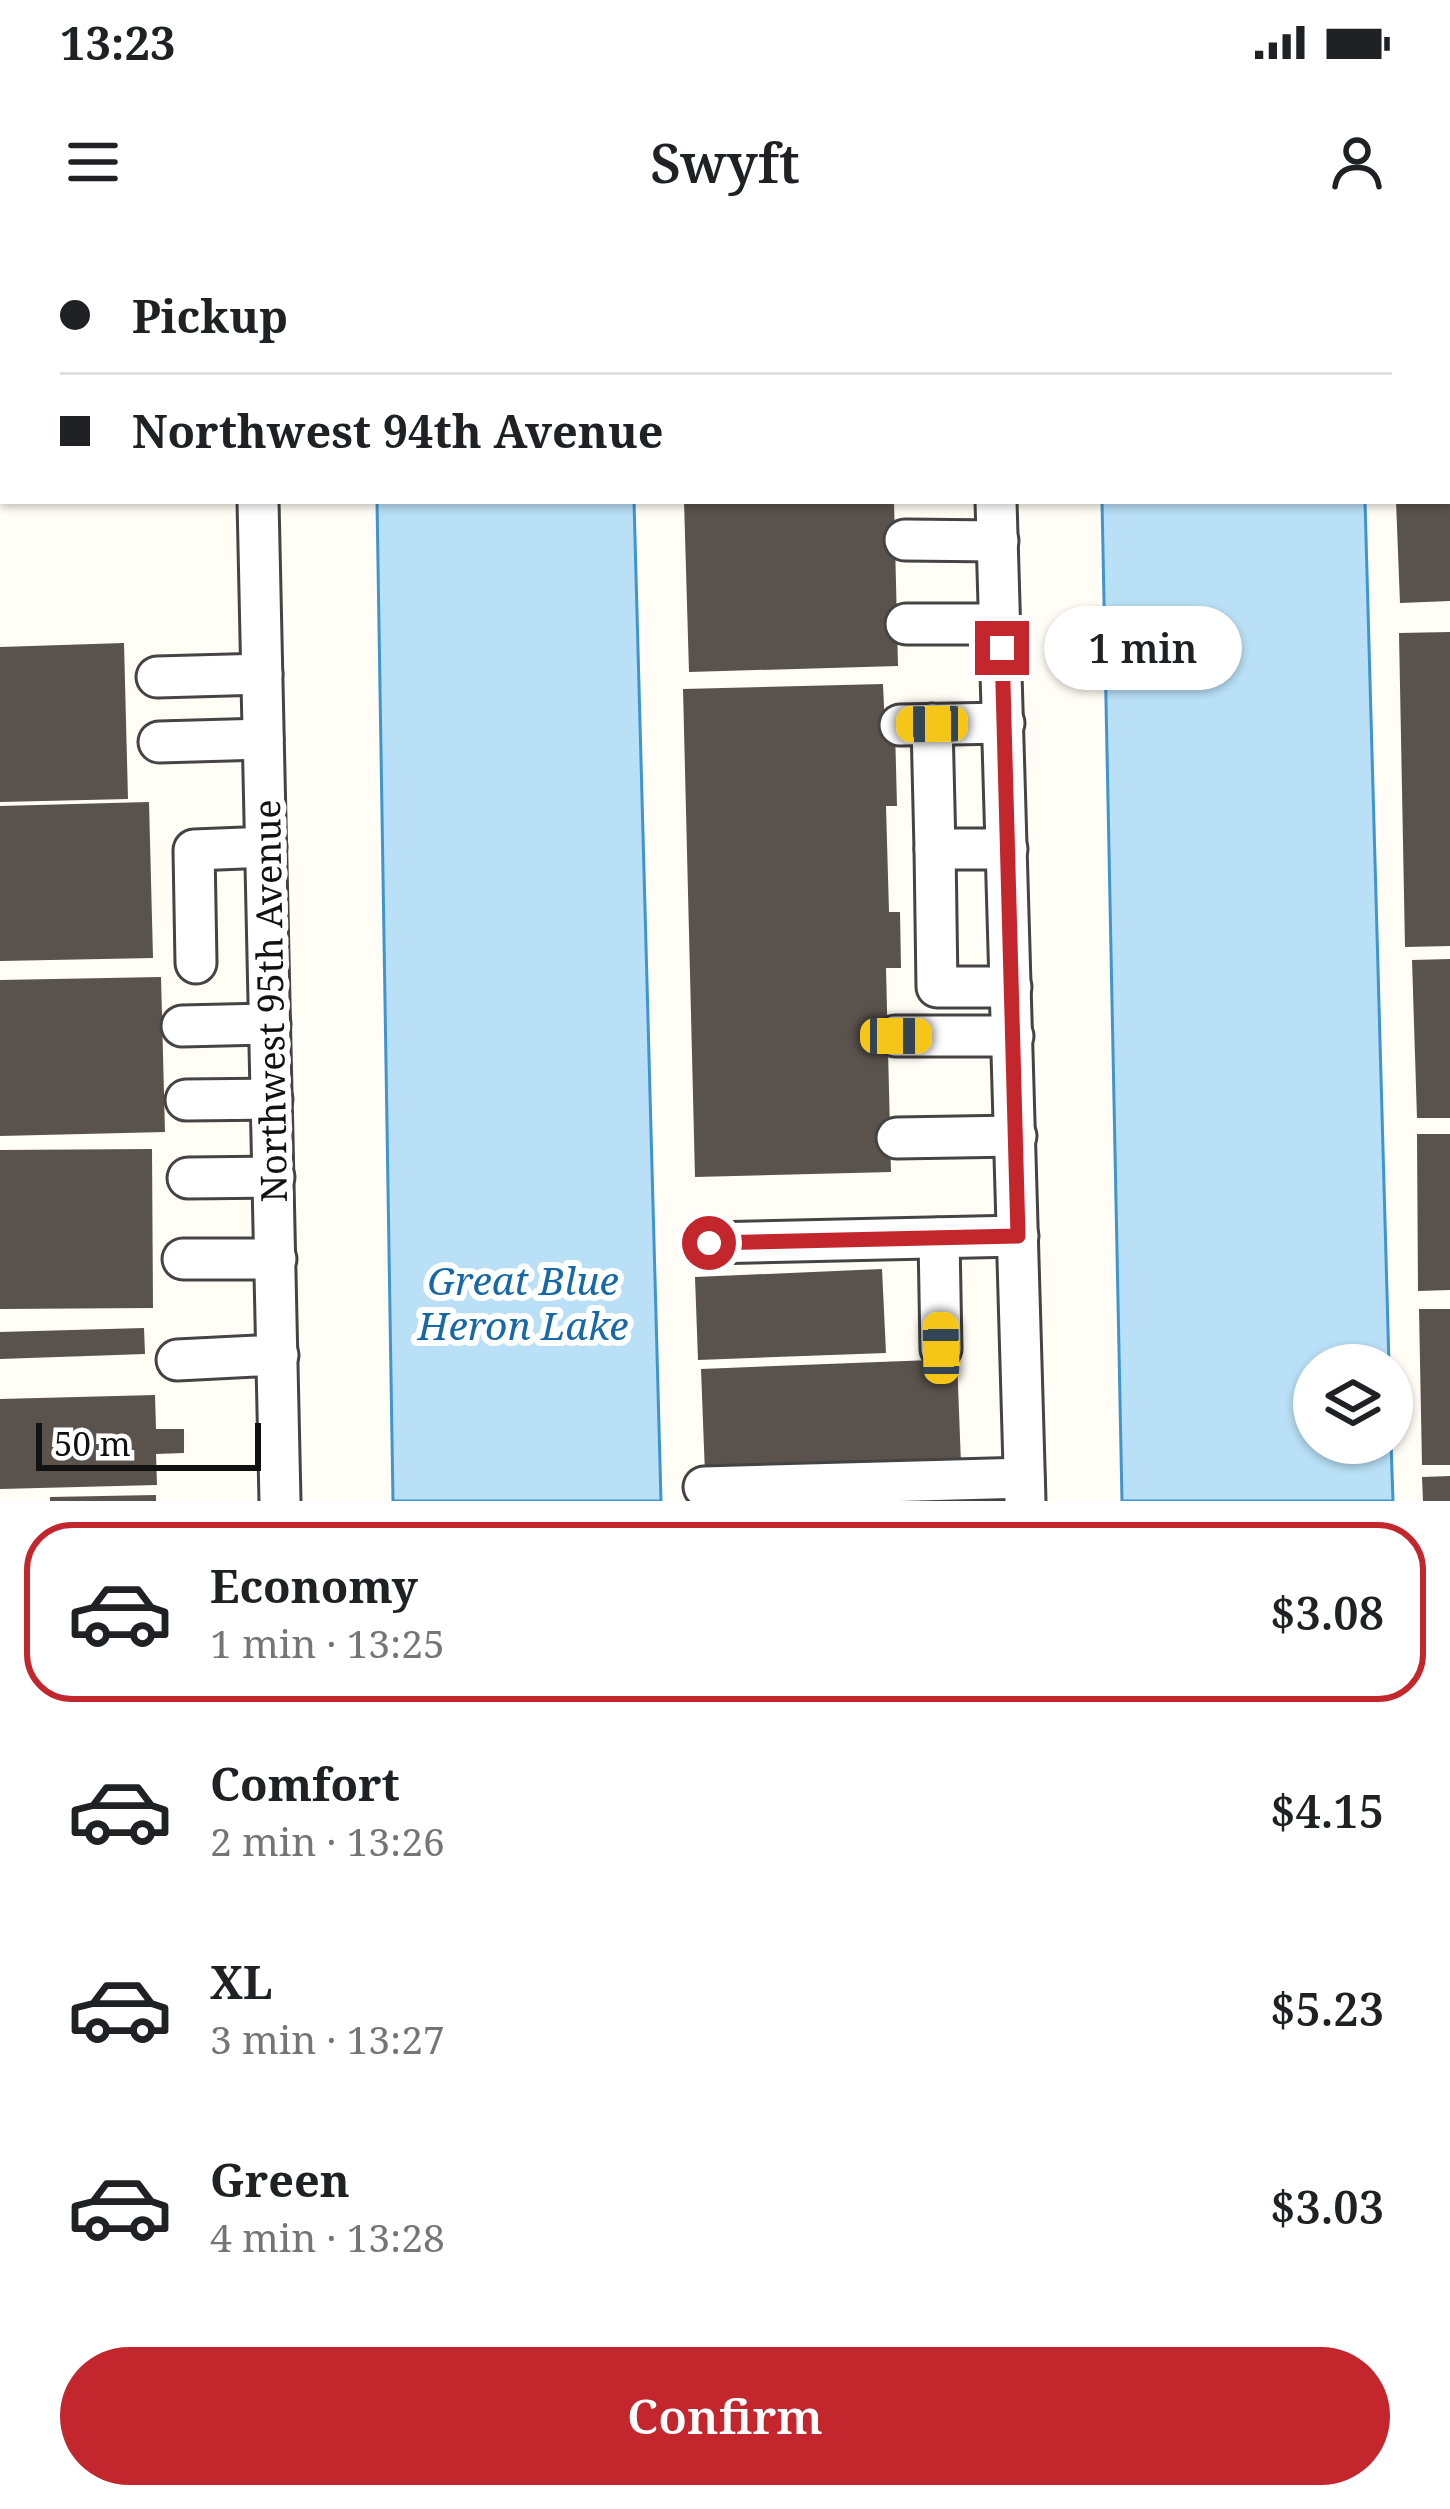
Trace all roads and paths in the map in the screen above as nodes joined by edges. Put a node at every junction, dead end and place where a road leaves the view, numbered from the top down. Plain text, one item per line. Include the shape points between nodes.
1 (258, 504) edge
2 (996, 504) edge
3 (905, 540) dead end
4 (998, 541) junction
5 (906, 624) dead end
6 (1001, 624) junction
7 (262, 674) junction
8 (158, 677) dead end
9 (1004, 722) junction
10 (263, 739) junction
11 (159, 742) dead end
12 (266, 847) junction
13 (935, 849) junction
14 (1007, 849) junction
15 (196, 963) dead end
16 (1012, 987) junction
17 (270, 1024) junction
18 (182, 1026) dead end
19 (896, 1036) dead end
20 (1013, 1036) junction
21 (272, 1099) junction
22 (185, 1100) dead end
23 (1016, 1136) junction
24 (897, 1138) dead end
25 (188, 1178) dead end
26 (274, 1178) junction
27 (1018, 1236) junction
28 (939, 1238) junction
29 (709, 1243) dead end
30 (183, 1258) dead end
31 (276, 1258) junction
32 (941, 1348) dead end
33 (278, 1354) junction
34 (177, 1360) dead end
35 (704, 1487) dead end
36 (1024, 1489) edge
37 (280, 1501) edge

1 - 7 street, Northwest 95th Avenue
2 - 4 street
3 - 4 street
4 - 6 street
5 - 6 street
6 - 9 street
7 - 8 street
7 - 10 street, Northwest 95th Avenue
9 - 13 street via 916,724
9 - 14 street
10 - 11 street
10 - 12 street, Northwest 95th Avenue
12 - 15 street via 194,850
12 - 17 street, Northwest 95th Avenue
13 - 14 street
13 - 16 street via 937,987
14 - 16 street
16 - 20 street
17 - 18 street
17 - 21 street, Northwest 95th Avenue
19 - 20 street
20 - 23 street
21 - 22 street
21 - 26 street, Northwest 95th Avenue
23 - 24 street
23 - 27 street
25 - 26 street
26 - 31 street, Northwest 95th Avenue
27 - 28 street
27 - 36 street
28 - 29 street
28 - 32 street
30 - 31 street
31 - 33 street, Northwest 95th Avenue
33 - 34 street
33 - 37 street, Northwest 95th Avenue
35 - 36 street

